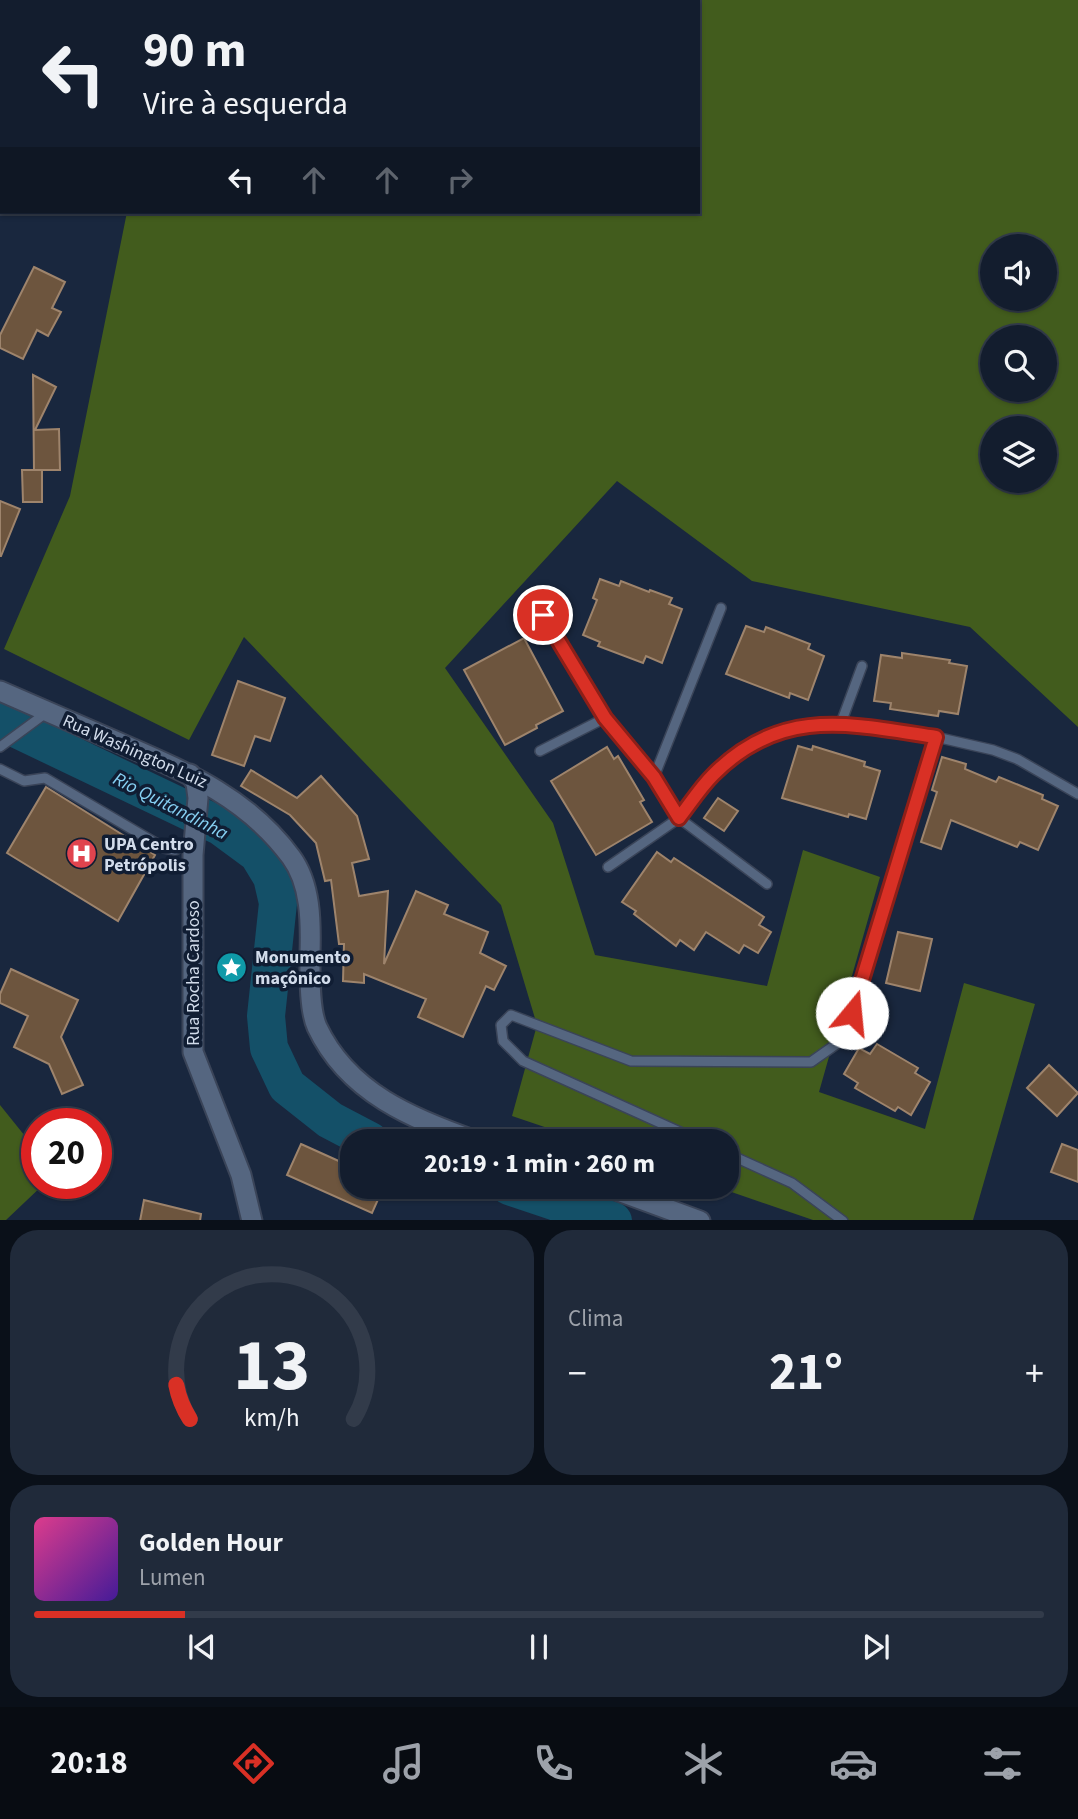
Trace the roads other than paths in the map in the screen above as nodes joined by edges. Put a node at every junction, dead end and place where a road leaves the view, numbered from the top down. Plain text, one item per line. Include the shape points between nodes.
1 (721, 608) dead end
2 (543, 615) dead end
3 (862, 666) dead end
4 (0, 691) edge
5 (48, 712) junction
6 (605, 718) junction
7 (841, 723) junction
8 (936, 737) junction
9 (0, 747) edge
10 (540, 751) dead end
11 (0, 769) edge
12 (190, 774) junction
13 (654, 777) junction
14 (222, 792) junction
15 (1078, 794) edge
16 (198, 798) junction
17 (679, 818) junction
18 (194, 840) junction
19 (608, 867) dead end
20 (767, 884) dead end
21 (436, 1129) edge
22 (673, 1129) edge
23 (739, 1159) edge
24 (641, 1199) edge
25 (252, 1220) edge
26 (700, 1220) edge
27 (843, 1220) edge

1 - 13 lane
2 - 6 lane
3 - 7 lane
4 - 5 main road, Rua Washington Luiz
5 - 9 lane
5 - 12 main road, Rua Washington Luiz
6 - 10 lane
6 - 13 lane
7 - 8 lane
7 - 17 lane via 763,737 712,776
8 - 15 lane via 1017,759
8 - 22 lane via 845,1038 811,1062 631,1061 511,1015 501,1025 503,1041 523,1061
11 - 18 lane via 24,781 45,778 164,848 175,850
12 - 14 main road, Rua Washington Luiz
12 - 16 main road, Rua Rocha Cardoso
13 - 17 lane
14 - 16 main road
14 - 21 main road, Rua Washington Luiz via 247,809 293,859 304,885 311,923 310,979 316,1025 337,1060 372,1093
16 - 18 main road, Rua Rocha Cardoso
17 - 19 lane
17 - 20 lane
18 - 25 main road, Rua Rocha Cardoso via 192,1052 241,1175
23 - 27 lane via 792,1183
24 - 26 main road

